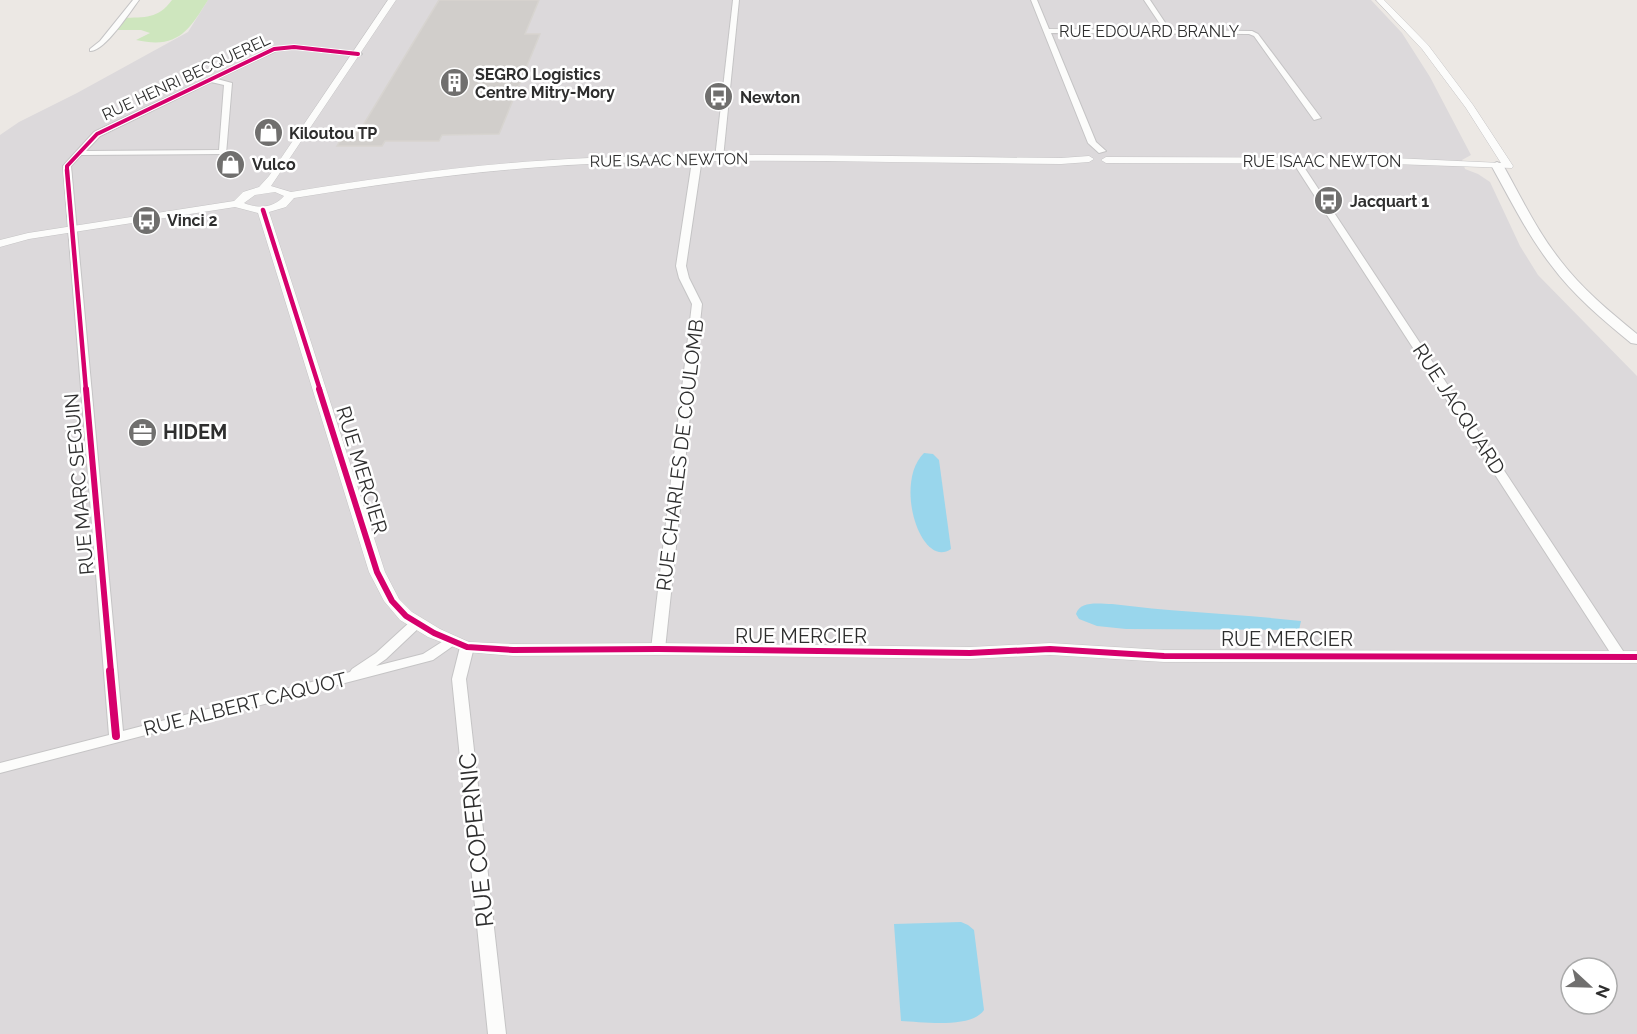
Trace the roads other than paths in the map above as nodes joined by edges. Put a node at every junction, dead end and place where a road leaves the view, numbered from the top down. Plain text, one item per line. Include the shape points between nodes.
1 (136, 0) edge
2 (393, 0) edge
3 (736, 0) edge
4 (1034, 0) edge
5 (1148, 0) edge
6 (1380, 0) edge
7 (1046, 31) junction
8 (1168, 31) junction
9 (92, 50) dead end
10 (358, 54) junction
11 (211, 80) junction
12 (1317, 118) dead end
13 (1089, 152) junction
14 (79, 153) junction
15 (1106, 155) junction
16 (698, 158) junction
17 (719, 158) junction
18 (1296, 161) junction
19 (1502, 166) junction
20 (262, 190) junction
21 (290, 195) junction
22 (239, 203) junction
23 (263, 210) junction
24 (73, 229) junction
25 (0, 244) edge
26 (1636, 341) edge
27 (416, 624) junction
28 (460, 644) junction
29 (658, 649) junction
30 (1628, 657) edge
31 (346, 678) junction
32 (116, 736) junction
33 (0, 768) edge
34 (497, 1034) edge

1 - 9 street
2 - 10 street
3 - 17 street
4 - 7 street
5 - 8 street
6 - 19 street via 1425,47
7 - 8 street, RUE EDOUARD BRANLY
7 - 13 street
8 - 12 street, RUE EDOUARD BRANLY via 1241,31 1256,35
10 - 11 street, RUE HENRI BECQUEREL via 279,48
10 - 20 street
11 - 14 street, RUE HENRI BECQUEREL via 97,134
11 - 14 street via 228,83 223,152
13 - 15 street, RUE ISAAC NEWTON
13 - 15 street
13 - 17 street, RUE ISAAC NEWTON via 1050,160
14 - 24 street, RUE HENRI BECQUEREL via 67,165
15 - 18 street, RUE ISAAC NEWTON via 1148,161
16 - 17 street, RUE ISAAC NEWTON
16 - 21 street, RUE ISAAC NEWTON via 587,161 431,173
16 - 29 street, RUE CHARLES DE COULOMB via 681,266 697,304
18 - 19 street, RUE ISAAC NEWTON
18 - 30 street, RUE JACQUARD
19 - 26 main road via 1562,255
20 - 21 street via 284,190
20 - 22 street via 246,194
21 - 23 street via 286,202
22 - 23 street via 248,209
22 - 24 street
23 - 27 street, RUE MERCIER via 377,572 392,601
24 - 25 street
24 - 32 street, RUE MARC SEGUIN
27 - 28 street, RUE MERCIER
27 - 31 street via 381,656
28 - 29 street, RUE MERCIER via 513,650
28 - 31 street, RUE ALBERT CAQUOT via 428,657
28 - 34 street, RUE COPERNIC via 459,679
29 - 30 street, RUE MERCIER via 947,653 1050,649 1164,656
31 - 32 street, RUE ALBERT CAQUOT
32 - 33 street, RUE ALBERT CAQUOT

